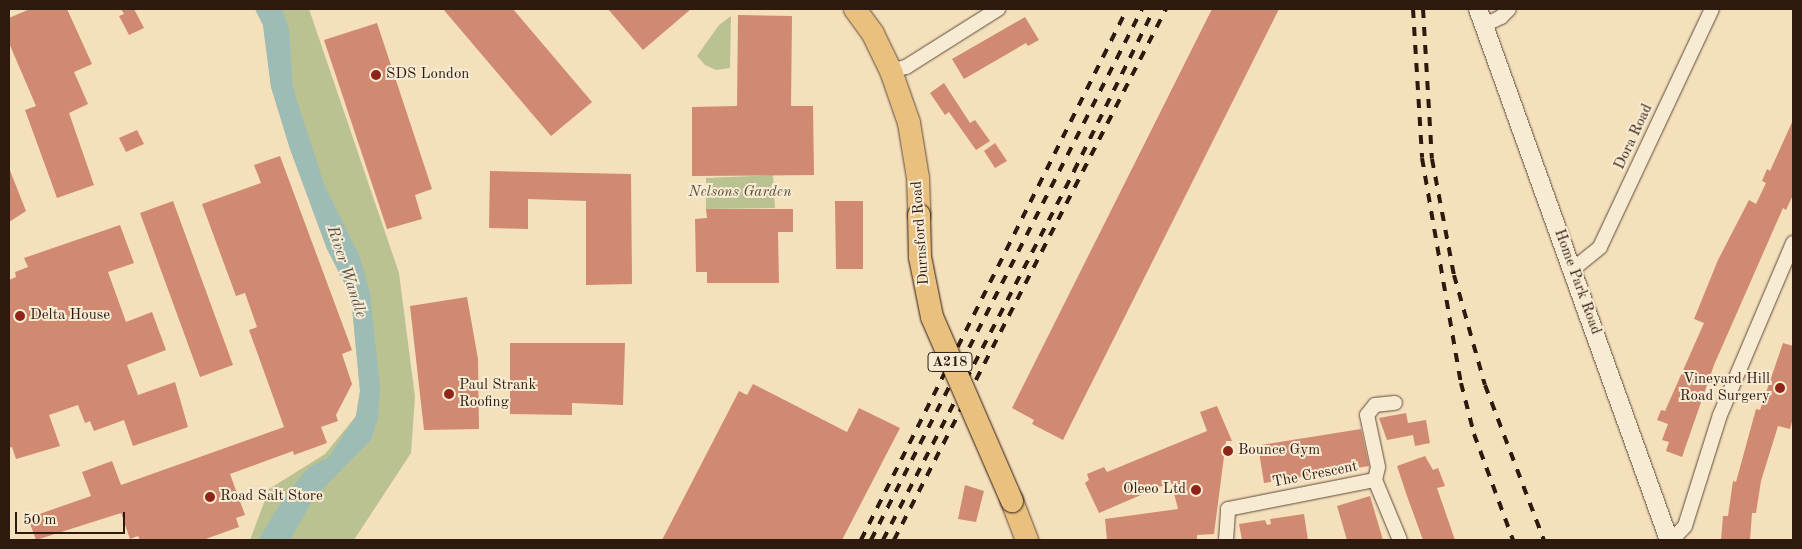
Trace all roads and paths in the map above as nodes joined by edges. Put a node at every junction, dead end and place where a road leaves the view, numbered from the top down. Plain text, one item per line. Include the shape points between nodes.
1 (855, 9) edge
2 (998, 9) edge
3 (1509, 9) edge
4 (1712, 9) edge
5 (1481, 17) edge
6 (891, 71) junction
7 (1793, 243) edge
8 (1572, 270) junction
9 (1395, 403) dead end
10 (1375, 480) junction
11 (1027, 540) edge
12 (1226, 540) edge
13 (1400, 540) edge
14 (1670, 540) edge

1 - 6 main road, Durnsford Road / A218 via 873,34
2 - 6 street via 906,66
3 - 5 street via 1501,18
4 - 8 street, Dora Road via 1600,246
5 - 8 street, Home Park Road
6 - 11 main road, Durnsford Road / A218, bridge via 909,122 918,178 920,257 932,317
7 - 14 street via 1720,415 1685,526
8 - 14 street, Home Park Road
9 - 10 street via 1375,405 1368,415 1378,467
10 - 12 street, The Crescent via 1228,509
10 - 13 street, The Crescent

